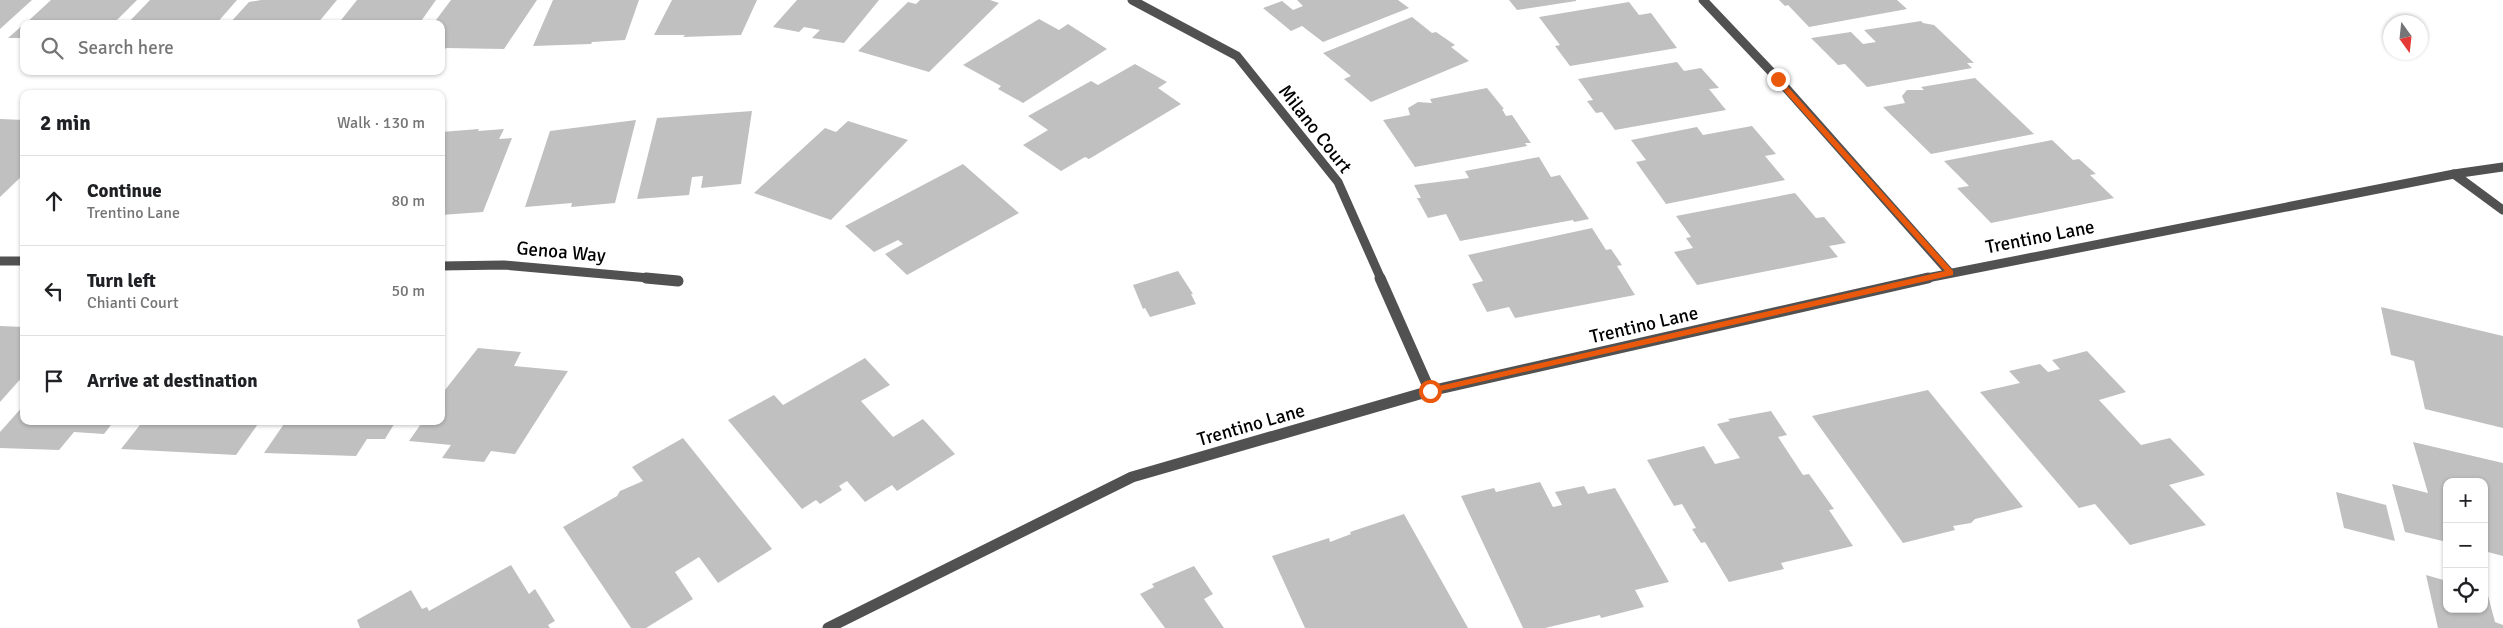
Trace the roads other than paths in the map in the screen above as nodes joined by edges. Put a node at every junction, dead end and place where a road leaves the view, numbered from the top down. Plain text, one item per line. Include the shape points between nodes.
1 (1132, 0) edge
2 (1703, 0) edge
3 (2503, 167) edge
4 (2454, 174) junction
5 (2503, 210) edge
6 (0, 260) edge
7 (20, 261) edge
8 (445, 266) edge
9 (1950, 273) junction
10 (678, 281) dead end
11 (1430, 391) junction
12 (828, 628) edge

1 - 11 street, Milano Court via 1237,56 1338,182
2 - 9 street via 1778,79
3 - 4 street, Trentino Lane
4 - 5 street
4 - 9 street, Trentino Lane
6 - 7 street
8 - 10 street, Genoa Way via 504,264
9 - 11 street, Trentino Lane
11 - 12 street, Trentino Lane via 1132,477

